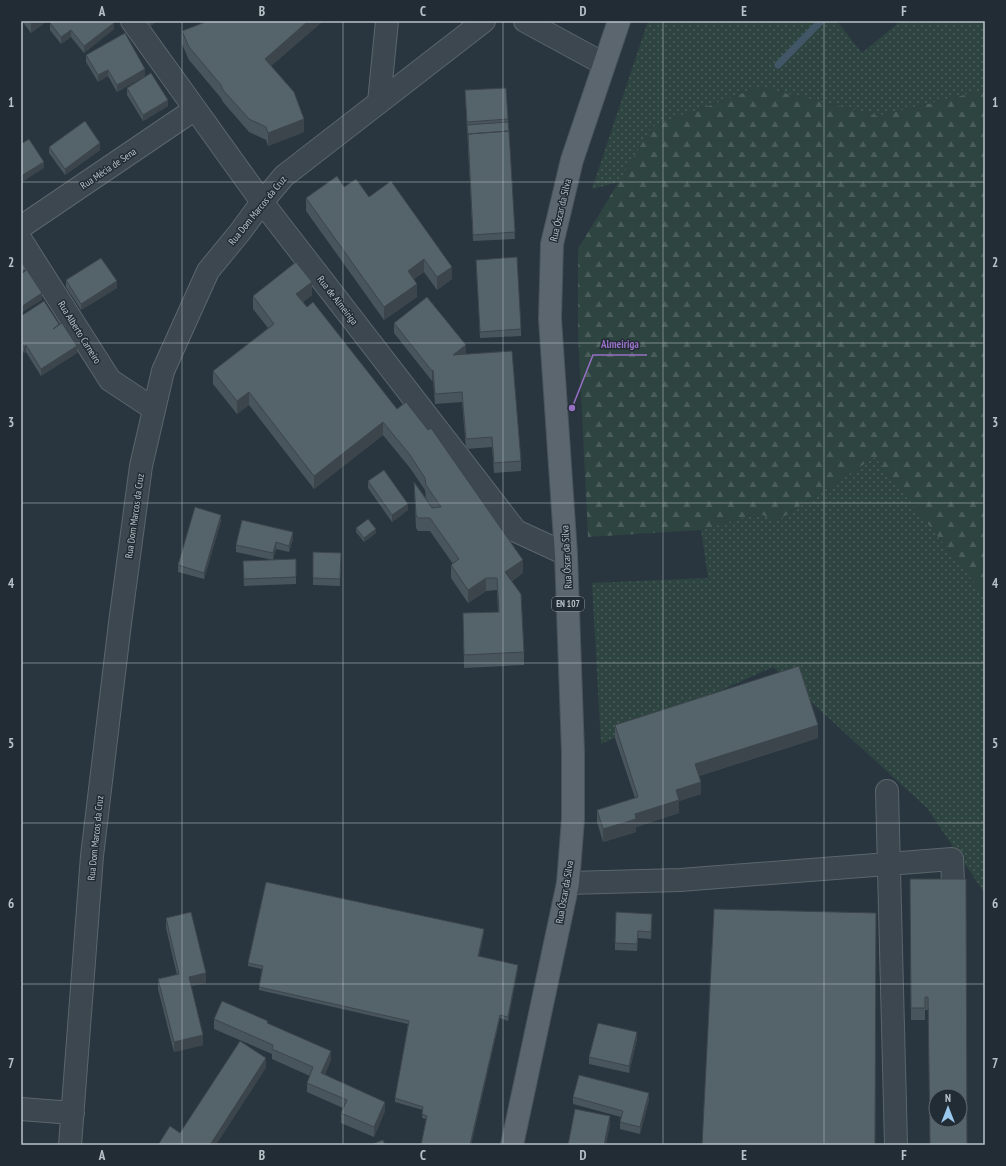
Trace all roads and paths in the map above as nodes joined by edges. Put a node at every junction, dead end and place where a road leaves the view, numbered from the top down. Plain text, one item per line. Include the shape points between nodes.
1 (132, 21) edge
2 (387, 21) edge
3 (484, 21) edge
4 (525, 21) edge
5 (619, 21) edge
6 (604, 64) junction
7 (379, 102) junction
8 (195, 109) junction
9 (262, 202) junction
10 (21, 227) edge
11 (21, 240) edge
12 (154, 409) junction
13 (566, 554) junction
14 (888, 791) dead end
15 (890, 864) junction
16 (568, 883) junction
17 (954, 930) edge
18 (21, 1109) edge
19 (73, 1113) junction
20 (70, 1145) edge
21 (512, 1145) edge
22 (896, 1145) edge

1 - 8 street, Rua de Almeiriga
2 - 7 street
3 - 7 street, Rua Dom Marcos da Cruz
4 - 6 street
5 - 6 main road, Rua Óscar da Silva / EN 107
6 - 13 main road, Rua Óscar da Silva / EN 107 via 572,160 552,244 550,319
7 - 9 street, Rua Dom Marcos da Cruz via 284,176
8 - 9 street, Rua de Almeiriga
8 - 10 street, Rua Mécia de Sena
9 - 12 street, Rua Dom Marcos da Cruz via 208,271 163,371
9 - 13 street, Rua de Almeiriga via 516,531
11 - 12 street, Rua Alberto Carneiro via 110,380
12 - 19 street, Rua Dom Marcos da Cruz via 140,474 92,856
13 - 16 main road, Rua Óscar da Silva / EN 107 via 574,752 574,819
14 - 15 street
15 - 16 street via 680,880
15 - 17 street via 952,859
15 - 22 street
16 - 21 main road, Rua Óscar da Silva / EN 107
18 - 19 street
19 - 20 street, Rua Dom Marcos da Cruz

